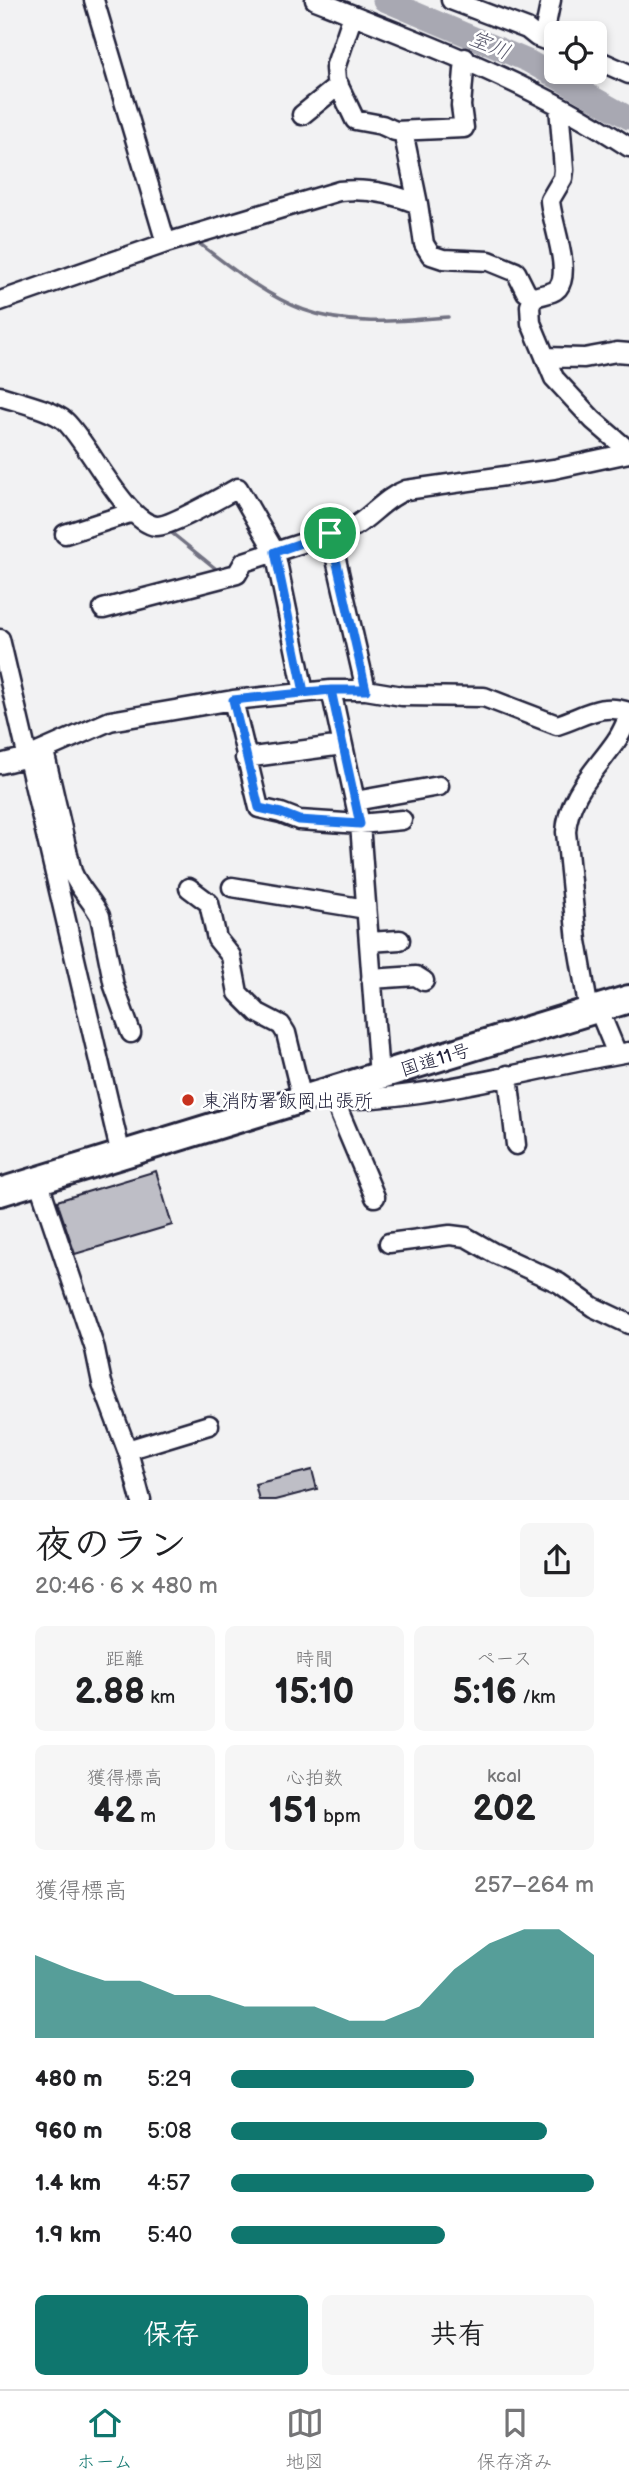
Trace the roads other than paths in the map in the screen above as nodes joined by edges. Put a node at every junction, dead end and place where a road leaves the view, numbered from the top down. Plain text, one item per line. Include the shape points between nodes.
1 (94, 0) edge
2 (315, 0) edge
3 (451, 0) edge
4 (551, 0) edge
5 (353, 15) junction
6 (550, 21) edge
7 (544, 38) edge
8 (465, 58) junction
9 (607, 64) edge
10 (629, 74) edge
11 (339, 85) junction
12 (559, 106) junction
13 (302, 115) dead end
14 (403, 131) junction
15 (629, 147) edge
16 (418, 204) junction
17 (166, 243) junction
18 (533, 298) junction
19 (0, 302) edge
20 (629, 353) edge
21 (545, 357) junction
22 (0, 396) edge
23 (629, 452) edge
24 (133, 512) junction
25 (330, 533) junction
26 (65, 534) dead end
27 (275, 552) junction
28 (103, 609) dead end
29 (0, 639) edge
30 (331, 690) junction
31 (366, 690) junction
32 (304, 692) junction
33 (233, 700) junction
34 (629, 714) edge
35 (343, 745) junction
36 (36, 754) junction
37 (245, 758) junction
38 (0, 764) edge
39 (439, 786) dead end
40 (355, 801) junction
41 (402, 820) dead end
42 (360, 824) junction
43 (232, 887) dead end
44 (189, 888) dead end
45 (366, 909) junction
46 (400, 940) dead end
47 (369, 942) junction
48 (371, 978) junction
49 (424, 981) dead end
50 (629, 999) edge
51 (593, 1010) junction
52 (131, 1033) dead end
53 (623, 1053) edge
54 (508, 1075) junction
55 (379, 1076) junction
56 (302, 1099) junction
57 (338, 1101) junction
58 (516, 1144) dead end
59 (121, 1154) junction
60 (38, 1180) junction
61 (0, 1192) edge
62 (375, 1197) dead end
63 (388, 1242) dead end
64 (629, 1324) edge
65 (209, 1425) dead end
66 (127, 1450) junction
67 (141, 1500) edge

1 - 17 street
2 - 5 street
3 - 7 street
4 - 6 street
5 - 8 street
5 - 11 street via 335,68
8 - 12 street
8 - 14 street via 464,128
9 - 10 street
11 - 13 street
11 - 14 street via 355,120
12 - 15 street
12 - 18 street via 564,170 550,200 562,281 552,292
14 - 16 street
16 - 17 street via 382,193 340,191
16 - 18 street via 424,244 431,255 489,261 516,272
17 - 19 street
18 - 21 street via 531,323
20 - 21 street
21 - 23 street via 558,384
22 - 24 street via 61,418
23 - 25 street via 554,469 406,490 355,526
24 - 26 street
24 - 27 street via 157,526 238,488
25 - 27 street
25 - 31 street
27 - 28 street via 243,562 237,573
27 - 32 street
29 - 36 street
30 - 31 street
30 - 32 street
30 - 35 street
31 - 34 street via 402,696 484,697 557,725 600,708
32 - 33 street
33 - 36 street via 110,721
33 - 37 street
34 - 51 street via 618,738 577,794 566,820 577,941
35 - 37 street
35 - 40 street
36 - 38 street
36 - 52 street via 72,872 100,916 114,986
36 - 59 street
37 - 42 street via 259,808 299,820
39 - 40 street
40 - 42 street
41 - 42 street
42 - 45 street
43 - 45 street
44 - 56 street via 209,903 217,939 232,956 238,993 286,1033
45 - 47 street
46 - 47 street
47 - 48 street
48 - 49 street via 416,976
48 - 55 street
50 - 51 highway, 国道11号
51 - 53 street
51 - 55 highway, 国道11号
53 - 54 street
54 - 57 street via 441,1090
54 - 58 street
55 - 56 highway, 国道11号
56 - 57 street
56 - 59 highway, 国道11号
57 - 62 street
59 - 60 highway, 国道11号
60 - 61 highway, 国道11号
60 - 66 street
63 - 64 street via 466,1237
65 - 66 street
66 - 67 street

